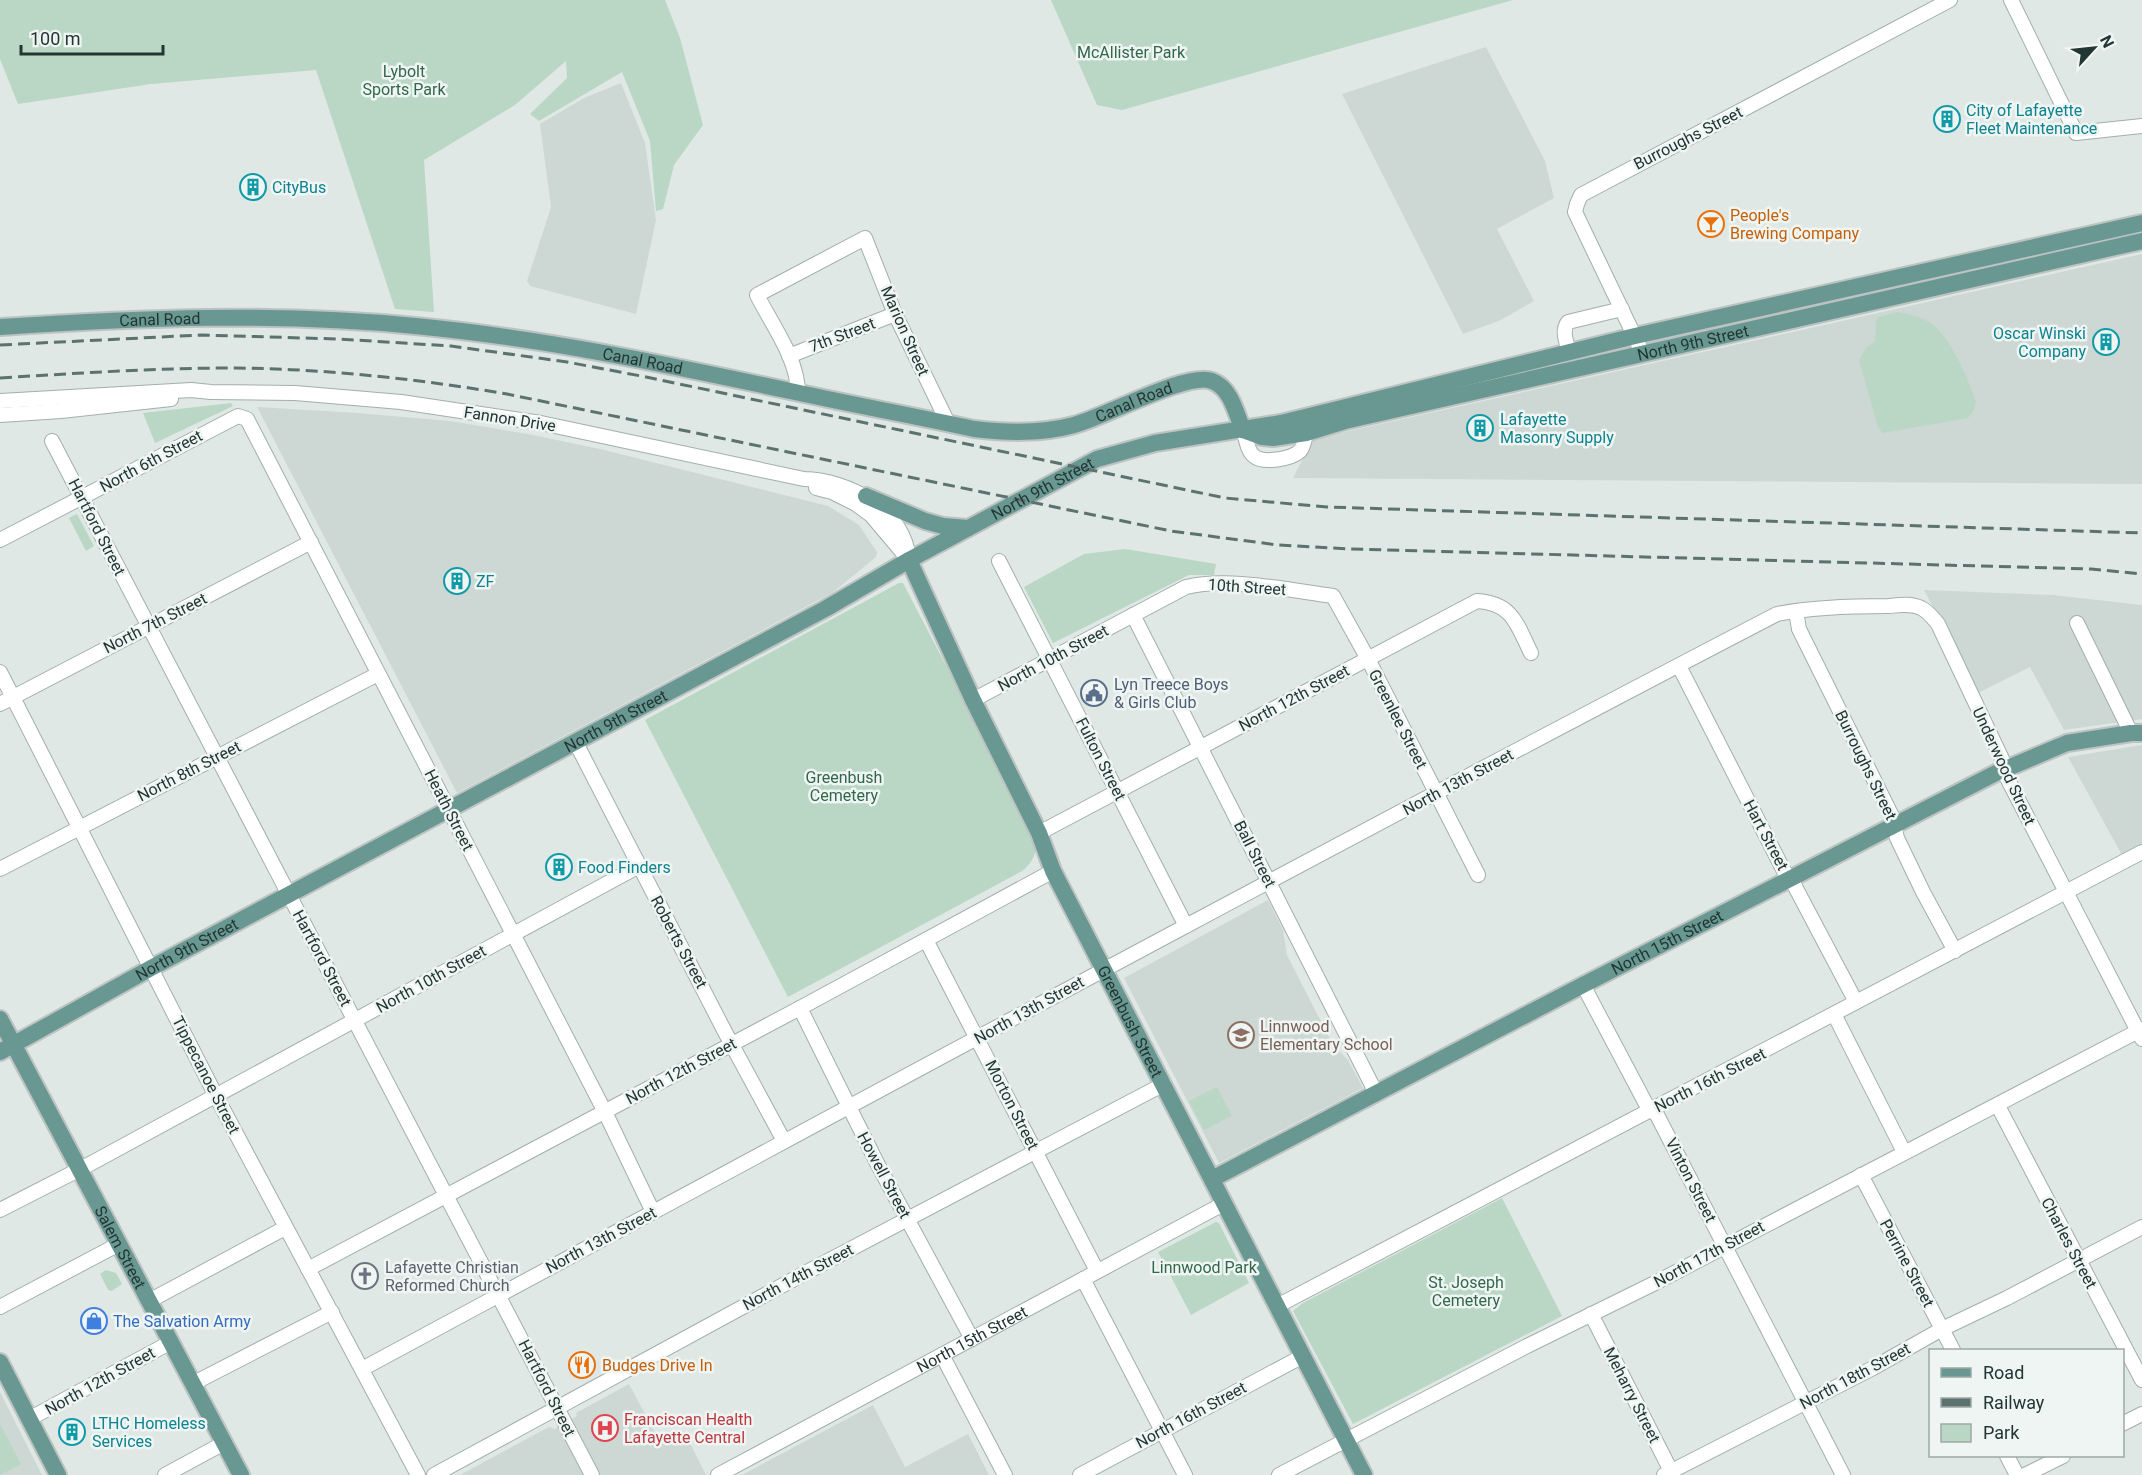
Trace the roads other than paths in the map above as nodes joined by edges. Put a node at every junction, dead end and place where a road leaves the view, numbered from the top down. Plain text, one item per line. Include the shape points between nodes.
1 (1950, 0) edge
2 (2011, 0) edge
3 (2142, 126) edge
4 (2142, 223) edge
5 (2142, 241) edge
6 (1622, 309) junction
7 (895, 314) junction
8 (0, 327) edge
9 (1635, 336) junction
10 (1569, 352) junction
11 (1643, 354) junction
12 (789, 356) junction
13 (211, 392) junction
14 (798, 393) junction
15 (0, 401) edge
16 (0, 415) edge
17 (238, 416) joint
18 (948, 423) junction
19 (1243, 430) junction
20 (52, 441) dead end
21 (804, 479) junction
22 (866, 496) junction
23 (82, 498) junction
24 (969, 528) junction
25 (0, 540) edge
26 (311, 542) junction
27 (909, 560) junction
28 (999, 561) dead end
29 (1333, 596) joint
30 (1796, 610) junction
31 (1133, 615) junction
32 (2077, 623) dead end
33 (149, 627) junction
34 (1531, 653) dead end
35 (1050, 659) junction
36 (1368, 659) junction
37 (1679, 666) junction
38 (0, 672) edge
39 (378, 674) junction
40 (13, 698) junction
41 (973, 700) junction
42 (0, 704) edge
43 (2137, 733) edge
44 (576, 743) junction
45 (1201, 748) junction
46 (216, 757) junction
47 (2003, 770) junction
48 (1118, 792) junction
49 (1437, 793) junction
50 (450, 810) junction
51 (1895, 826) junction
52 (80, 827) junction
53 (1039, 833) junction
54 (2142, 852) edge
55 (639, 866) junction
56 (0, 869) edge
57 (1053, 871) junction
58 (1478, 875) dead end
59 (1791, 879) junction
60 (1270, 882) junction
61 (2066, 892) junction
62 (289, 896) junction
63 (1186, 926) junction
64 (512, 934) junction
65 (926, 940) junction
66 (1955, 951) junction
67 (151, 968) junction
68 (1105, 969) junction
69 (1583, 985) junction
70 (1856, 1002) junction
71 (800, 1008) junction
72 (1834, 1014) junction
73 (0, 1019) edge
74 (354, 1021) junction
75 (2141, 1033) edge
76 (978, 1038) junction
77 (732, 1044) junction
78 (6, 1048) edge
79 (1164, 1084) junction
80 (1376, 1094) junction
81 (216, 1096) junction
82 (1998, 1106) junction
83 (848, 1107) junction
84 (1651, 1110) junction
85 (605, 1112) junction
86 (784, 1141) junction
87 (1035, 1152) junction
88 (1904, 1152) junction
89 (80, 1170) junction
90 (1861, 1175) junction
91 (1212, 1179) junction
92 (446, 1197) junction
93 (1225, 1203) junction
94 (0, 1210) edge
95 (653, 1212) junction
96 (908, 1220) junction
97 (2142, 1227) edge
98 (285, 1228) junction
99 (118, 1244) junction
100 (1724, 1245) junction
101 (2078, 1260) junction
102 (308, 1269) junction
103 (1098, 1271) junction
104 (1083, 1279) junction
105 (499, 1295) junction
106 (148, 1301) junction
107 (1277, 1306) junction
108 (0, 1307) edge
109 (332, 1312) junction
110 (1591, 1314) junction
111 (1942, 1329) junction
112 (972, 1339) junction
113 (171, 1342) junction
114 (1952, 1349) edge
115 (942, 1355) junction
116 (1303, 1356) junction
117 (0, 1362) edge
118 (362, 1369) junction
119 (2142, 1380) edge
120 (192, 1384) junction
121 (1804, 1403) junction
122 (557, 1408) junction
123 (2142, 1414) edge
124 (29, 1419) junction
125 (2124, 1423) edge
126 (1162, 1431) junction
127 (1346, 1440) junction
128 (224, 1443) junction
129 (2008, 1457) edge
130 (2059, 1457) edge
131 (1670, 1474) edge
132 (58, 1475) edge
133 (165, 1475) edge
134 (241, 1475) edge
135 (418, 1475) edge
136 (434, 1475) edge
137 (591, 1475) edge
138 (718, 1475) edge
139 (1005, 1475) edge
140 (1080, 1475) edge
141 (1185, 1475) edge
142 (1279, 1475) edge
143 (1364, 1475) edge
144 (1843, 1475) edge
145 (2018, 1475) edge
146 (2025, 1475) edge

1 - 6 street, Burroughs Street via 1581,195 1575,212
2 - 3 street via 2076,133
4 - 9 main road, North 9th Street
5 - 11 main road, North 9th Street
6 - 9 street, Burroughs Street
6 - 10 street via 1568,322 1565,333
7 - 12 street, 7th Street
7 - 12 street, Marion Street via 865,238 757,295
7 - 18 street, Marion Street
8 - 14 main road, Canal Road via 213,317 405,325 526,340
9 - 10 main road, North 9th Street
9 - 11 street, Burroughs Street
10 - 19 main road, North 9th Street
11 - 19 main road, North 9th Street via 1306,433 1262,437
12 - 14 street via 798,380
13 - 15 street, Fannon Drive
13 - 16 street, Fannon Drive
13 - 21 street, Fannon Drive via 295,393 401,402 530,421
14 - 18 main road, Canal Road
17 - 23 street, North 6th Street
17 - 26 street, Heath Street via 248,419
18 - 19 main road, Canal Road via 1001,432 1048,430 1096,418 1198,379 1221,386
19 - 24 main road, North 9th Street via 1155,443 1096,459
20 - 23 street, Hartford Street
21 - 22 street, Fannon Drive via 842,485
21 - 27 street, Fannon Drive via 871,515
22 - 24 main road via 924,521
22 - 27 street, Fannon Drive via 902,535 908,545
23 - 25 street, North 6th Street
23 - 33 street, Hartford Street
24 - 27 main road, North 9th Street
26 - 33 street, North 7th Street
26 - 39 street, Heath Street
27 - 41 main road, Greenbush Street
27 - 44 main road, North 9th Street
28 - 35 street, Fulton Street
29 - 31 street, 10th Street via 1203,583 1186,587
29 - 36 street, Greenlee Street
30 - 37 street, North 13th Street via 1777,614
30 - 47 street, Underwood Street via 1913,605 1922,608 1938,624 2002,759
30 - 51 street, Burroughs Street via 1799,629
31 - 35 street, North 10th Street
31 - 45 street, Ball Street
32 - 43 street
33 - 40 street, North 7th Street
33 - 46 street, Hartford Street
34 - 36 street, North 12th Street via 1505,608 1477,601
35 - 41 street, North 10th Street
35 - 48 street, Fulton Street
36 - 45 street, North 12th Street
36 - 49 street, Greenlee Street
37 - 49 street, North 13th Street
37 - 59 street, Hart Street
38 - 40 street, Tippecanoe Street
39 - 46 street, North 8th Street
39 - 50 street, Heath Street
40 - 42 street, North 7th Street
40 - 52 street, Tippecanoe Street
41 - 53 main road, Greenbush Street
43 - 47 main road, North 15th Street via 2067,743
44 - 50 main road, North 9th Street
44 - 55 street, Roberts Street
45 - 48 street, North 12th Street
45 - 60 street, Ball Street
46 - 52 street, North 8th Street
46 - 62 street, Hartford Street
47 - 51 main road, North 15th Street
47 - 61 street, Underwood Street
48 - 53 street, North 12th Street
48 - 63 street, Fulton Street
49 - 58 street, Greenlee Street
49 - 60 street, North 13th Street
50 - 62 main road, North 9th Street
50 - 64 street, Heath Street
51 - 59 main road, North 15th Street
51 - 66 street, Burroughs Street via 1914,874
52 - 56 street, North 8th Street
52 - 67 street, Tippecanoe Street
53 - 57 main road, Greenbush Street
54 - 61 street, North 16th Street
55 - 64 street, North 10th Street
55 - 77 street, Roberts Street
57 - 65 street, North 12th Street
57 - 68 main road, Greenbush Street
59 - 69 main road, North 15th Street
59 - 70 street, Hart Street
60 - 63 street, North 13th Street
60 - 80 street, Ball Street
61 - 66 street, North 16th Street
61 - 75 street, Underwood Street
62 - 67 main road, North 9th Street
62 - 74 street, Hartford Street
63 - 68 street, North 13th Street
64 - 74 street, North 10th Street
64 - 85 street, Heath Street
65 - 71 street, North 12th Street
65 - 76 street, Morton Street
66 - 70 street, North 16th Street
67 - 78 main road, North 9th Street
67 - 81 street, Tippecanoe Street
68 - 76 street, North 13th Street
68 - 79 main road, Greenbush Street
69 - 80 main road, North 15th Street
69 - 84 street, Vinton Street
70 - 72 street, North 16th Street
71 - 77 street, North 12th Street
71 - 83 street, Howell Street
72 - 84 street, North 16th Street
72 - 88 street
73 - 78 main road, Salem Street
74 - 81 street, North 10th Street
74 - 92 street, Hartford Street
75 - 82 street, North 17th Street
76 - 83 street, North 13th Street
76 - 87 street, Morton Street
77 - 85 street, North 12th Street
77 - 86 street, Roberts Street
78 - 89 main road, Salem Street
79 - 87 street, North 14th Street
79 - 91 main road, Greenbush Street
80 - 91 main road, North 15th Street
81 - 89 street, North 10th Street
81 - 98 street, Tippecanoe Street
82 - 88 street, North 17th Street
82 - 101 street, Charles Street
83 - 86 street, North 13th Street
83 - 96 street, Howell Street
84 - 100 street, Vinton Street
84 - 107 street, North 16th Street
85 - 92 street, North 12th Street
85 - 95 street, Heath Street
86 - 95 street, North 13th Street
87 - 96 street, North 14th Street
87 - 103 street, Morton Street
88 - 90 street, North 17th Street
89 - 94 street, North 10th Street
89 - 99 main road, Salem Street
90 - 100 street, North 17th Street
90 - 111 street, Perrine Street
91 - 93 main road, Greenbush Street
92 - 102 street, North 12th Street
92 - 105 street, Hartford Street
93 - 103 street, North 15th Street
93 - 107 main road, Greenbush Street
95 - 105 street, North 13th Street
96 - 112 street, Howell Street
96 - 122 street, North 14th Street
97 - 101 street, North 18th Street
98 - 102 street, Tippecanoe Street
98 - 106 street
99 - 106 main road, Salem Street
99 - 108 street
100 - 110 street, North 17th Street
100 - 121 street, Vinton Street
101 - 111 street, North 18th Street
101 - 119 street, Charles Street
102 - 109 street, Tippecanoe Street
103 - 104 street, North 15th Street
104 - 112 street, North 15th Street
104 - 126 street
105 - 118 street, North 13th Street
105 - 122 street, Hartford Street
106 - 113 main road, Salem Street
107 - 116 main road, Greenbush Street
109 - 118 street, Tippecanoe Street
109 - 120 street
110 - 127 street, North 17th Street
110 - 131 street, Meharry Street
111 - 114 street, Perrine Street
111 - 121 street, North 18th Street
112 - 115 street, North 15th Street
113 - 120 main road, Salem Street
113 - 124 street, North 12th Street
115 - 138 street, North 15th Street
115 - 139 street
116 - 126 street, North 16th Street
116 - 127 main road, Greenbush Street
117 - 124 main road
118 - 135 street, Tippecanoe Street
120 - 128 main road, Salem Street
121 - 131 street, North 18th Street
121 - 144 street, Vinton Street
122 - 136 street, North 14th Street
122 - 137 street, Hartford Street
123 - 125 street
124 - 132 main road
126 - 140 street, North 16th Street
126 - 141 street
127 - 142 street, North 17th Street
127 - 143 main road, Greenbush Street
128 - 133 street
128 - 134 main road, Salem Street
129 - 145 street
130 - 146 street

